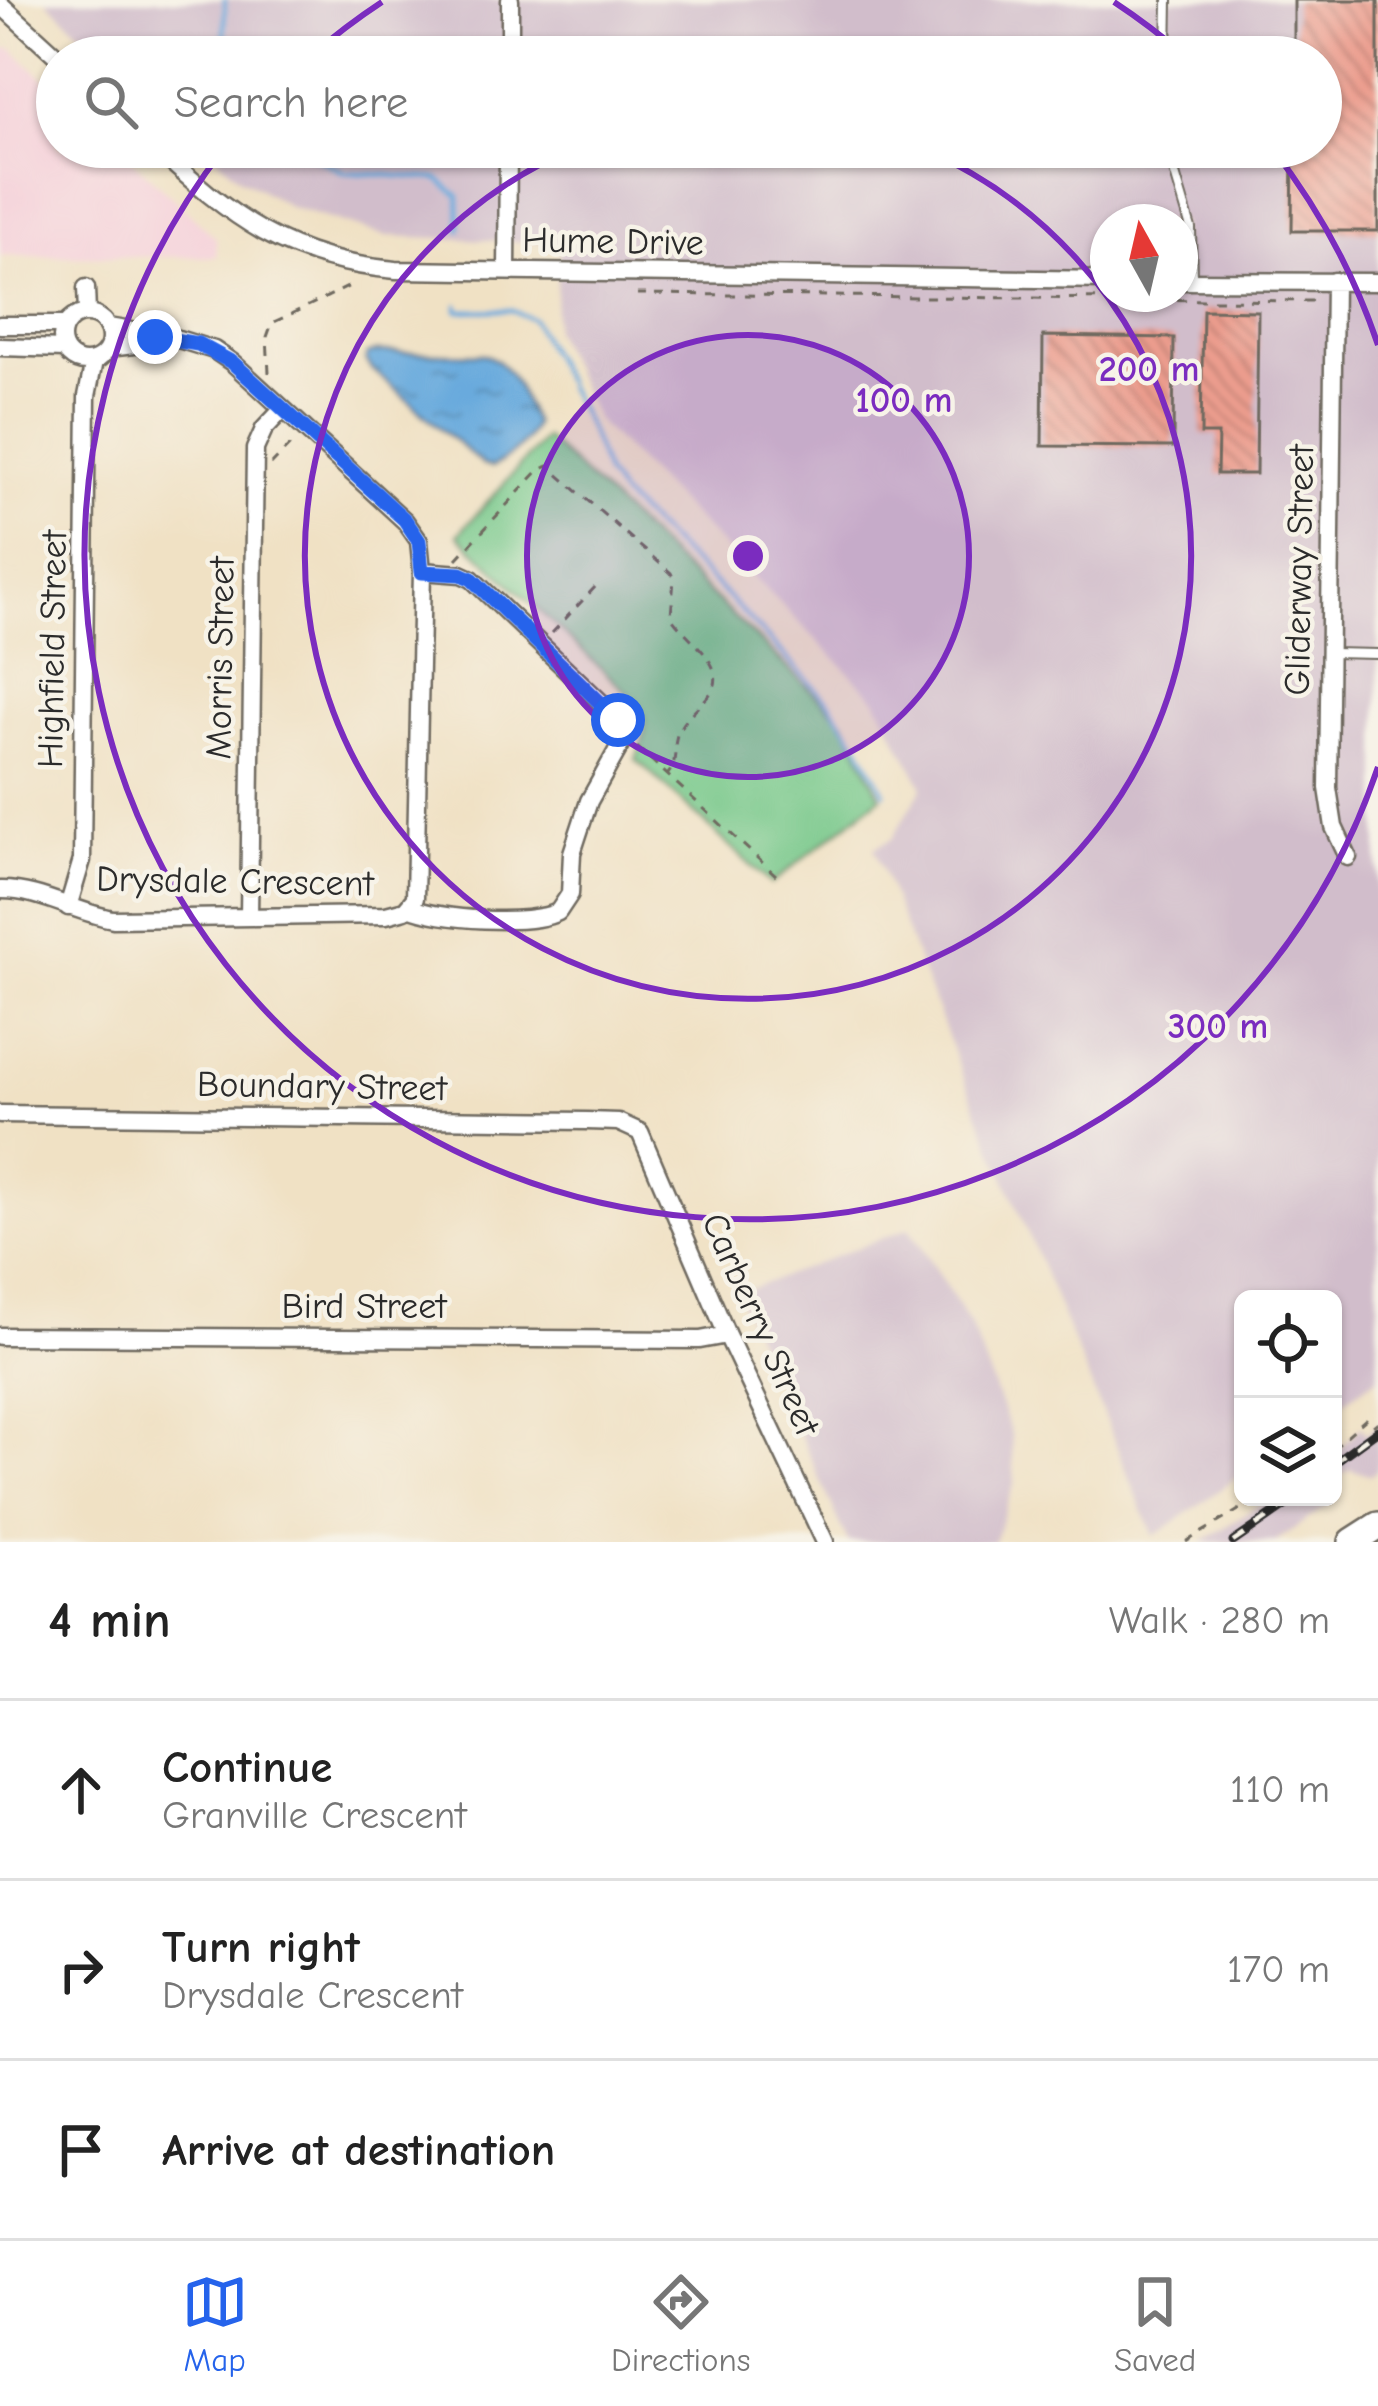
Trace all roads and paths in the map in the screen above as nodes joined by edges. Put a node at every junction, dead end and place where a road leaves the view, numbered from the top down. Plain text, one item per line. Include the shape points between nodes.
1 (510, 0) edge
2 (1168, 0) edge
3 (0, 4) edge
4 (509, 36) edge
5 (1167, 36) edge
6 (36, 37) edge
7 (178, 168) edge
8 (508, 168) edge
9 (1172, 168) edge
10 (1184, 204) edge
11 (507, 271) junction
12 (1090, 280) edge
13 (1198, 281) edge
14 (1334, 281) junction
15 (1378, 282) edge
16 (350, 286) dead end
17 (86, 288) dead end
18 (637, 294) dead end
19 (1312, 301) dead end
20 (87, 314) junction
21 (0, 325) edge
22 (65, 325) junction
23 (108, 327) junction
24 (155, 337) junction
25 (0, 347) edge
26 (108, 348) junction
27 (79, 357) junction
28 (264, 379) dead end
29 (282, 410) junction
30 (448, 560) dead end
31 (422, 572) junction
32 (597, 585) dead end
33 (550, 634) dead end
34 (1330, 653) junction
35 (1378, 654) edge
36 (636, 746) dead end
37 (667, 775) junction
38 (1348, 856) dead end
39 (778, 877) dead end
40 (0, 890) edge
41 (409, 907) junction
42 (68, 908) junction
43 (250, 917) junction
44 (0, 1114) edge
45 (640, 1132) joint
46 (727, 1335) junction
47 (0, 1336) edge
48 (1378, 1422) edge
49 (1342, 1439) edge
50 (1245, 1506) edge
51 (1378, 1526) edge
52 (825, 1542) edge
53 (1186, 1542) edge
54 (1353, 1542) edge

1 - 4 street
2 - 5 lane
3 - 6 street
7 - 11 street, Hume Drive via 223,209 311,255 373,268
8 - 11 street
9 - 10 lane
11 - 12 street, Hume Drive
13 - 14 street
14 - 15 street
14 - 34 street, Gliderway Street
16 - 28 path via 272,323
17 - 20 street
18 - 19 path
20 - 22 street
20 - 23 street
21 - 22 street
22 - 27 street
23 - 24 street, Drysdale Crescent
23 - 26 street
24 - 26 street, Drysdale Crescent
24 - 29 street, Drysdale Crescent via 214,350
25 - 27 street
26 - 27 street
27 - 42 street, Highfield Street via 87,388 82,860
29 - 31 street, Drysdale Crescent via 405,520 419,541
29 - 43 street, Morris Street via 255,448
30 - 37 path via 458,559 548,466 670,573 671,616 717,678 676,734
31 - 41 street, Drysdale Crescent via 417,884
31 - 41 street via 472,579 611,712 623,735 590,800 572,854 570,894 558,912 536,919 434,916
32 - 33 path
34 - 35 lane
34 - 38 street, Gliderway Street via 1329,805
36 - 37 path
37 - 39 path
40 - 42 street, Drysdale Crescent
41 - 43 street, Drysdale Crescent via 386,915
42 - 43 street, Drysdale Crescent via 113,919
44 - 45 street, Boundary Street via 587,1121
45 - 46 street, Carberry Street
46 - 47 street, Bird Street
46 - 52 street, Carberry Street
48 - 49 path via 1359,1422
50 - 53 path
51 - 54 main road

